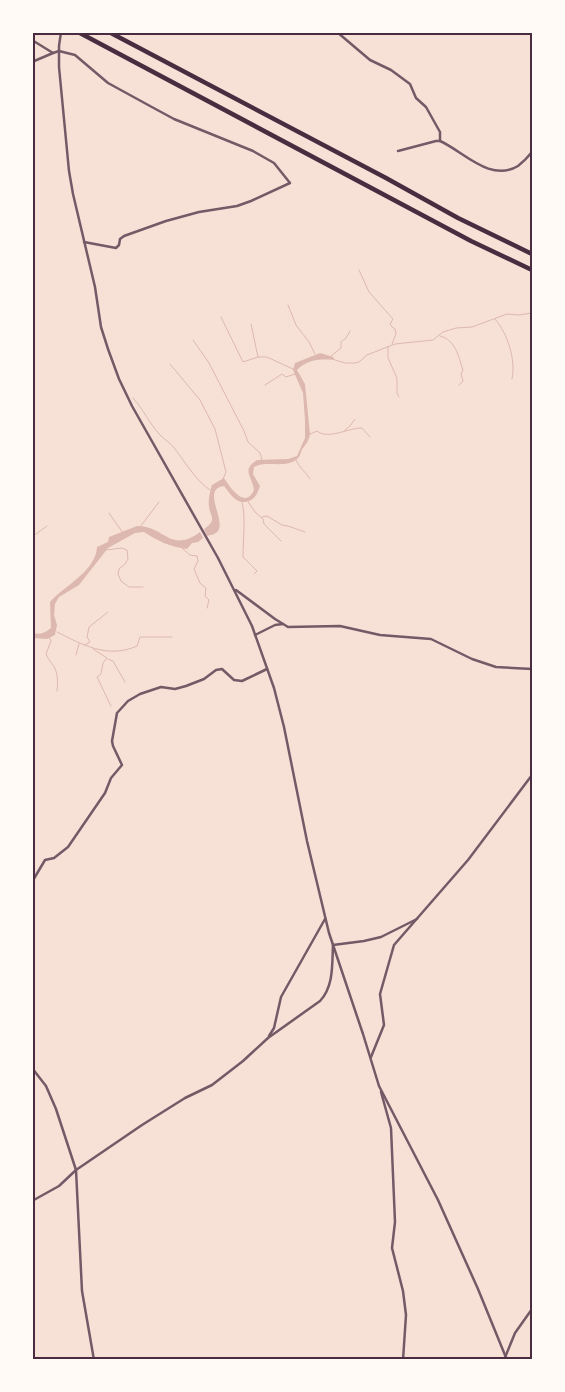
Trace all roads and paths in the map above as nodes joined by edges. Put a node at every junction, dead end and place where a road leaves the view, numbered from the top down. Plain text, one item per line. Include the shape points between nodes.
1 (61, 32) edge
2 (78, 32) edge
3 (109, 32) edge
4 (337, 32) edge
5 (32, 40) edge
6 (59, 52) junction
7 (53, 53) junction
8 (32, 62) edge
9 (440, 141) junction
10 (398, 151) dead end
11 (532, 152) edge
12 (84, 242) junction
13 (532, 254) edge
14 (532, 270) edge
15 (235, 589) junction
16 (283, 624) junction
17 (255, 634) junction
18 (267, 669) junction
19 (532, 670) edge
20 (532, 775) edge
21 (32, 882) edge
22 (325, 919) junction
23 (417, 919) junction
24 (333, 945) junction
25 (268, 1038) junction
26 (371, 1058) junction
27 (32, 1068) edge
28 (379, 1086) junction
29 (76, 1170) junction
30 (32, 1201) edge
31 (532, 1309) edge
32 (506, 1355) junction
33 (94, 1360) edge
34 (403, 1360) edge
35 (505, 1360) edge

1 - 6 street
2 - 14 highway via 438,224
3 - 13 highway via 458,218
4 - 9 street via 370,60 410,84 440,132
5 - 7 street
6 - 7 street
6 - 12 street via 69,171
6 - 12 street via 75,55 108,83 174,119 253,151 274,163 290,183 251,201 174,219 124,236 116,248
7 - 8 street
9 - 10 street
9 - 11 street via 495,170 512,169
12 - 15 street via 101,327 118,378
15 - 16 street
15 - 17 street
16 - 17 street
16 - 19 street via 298,628 340,626 380,635 431,639 496,667
17 - 18 street
18 - 21 street via 242,681 234,680 222,669 216,670 204,680 175,689 161,687 128,701 117,713 112,741 121,768 111,778 105,793 68,847 54,858 45,860
18 - 22 street via 284,727
20 - 23 street via 468,860
22 - 24 street
22 - 25 street via 281,997 274,1028
23 - 24 street via 381,937
23 - 26 street via 394,945 380,994 384,1025
24 - 25 street via 330,982 325,996
24 - 26 street
25 - 29 street via 212,1085 185,1098
26 - 28 street
27 - 29 street via 46,1086 56,1109
28 - 32 street via 438,1200
28 - 34 street via 391,1128 395,1222 392,1248 406,1315
29 - 30 street via 59,1186
29 - 33 street via 82,1291
31 - 32 street
32 - 35 street

